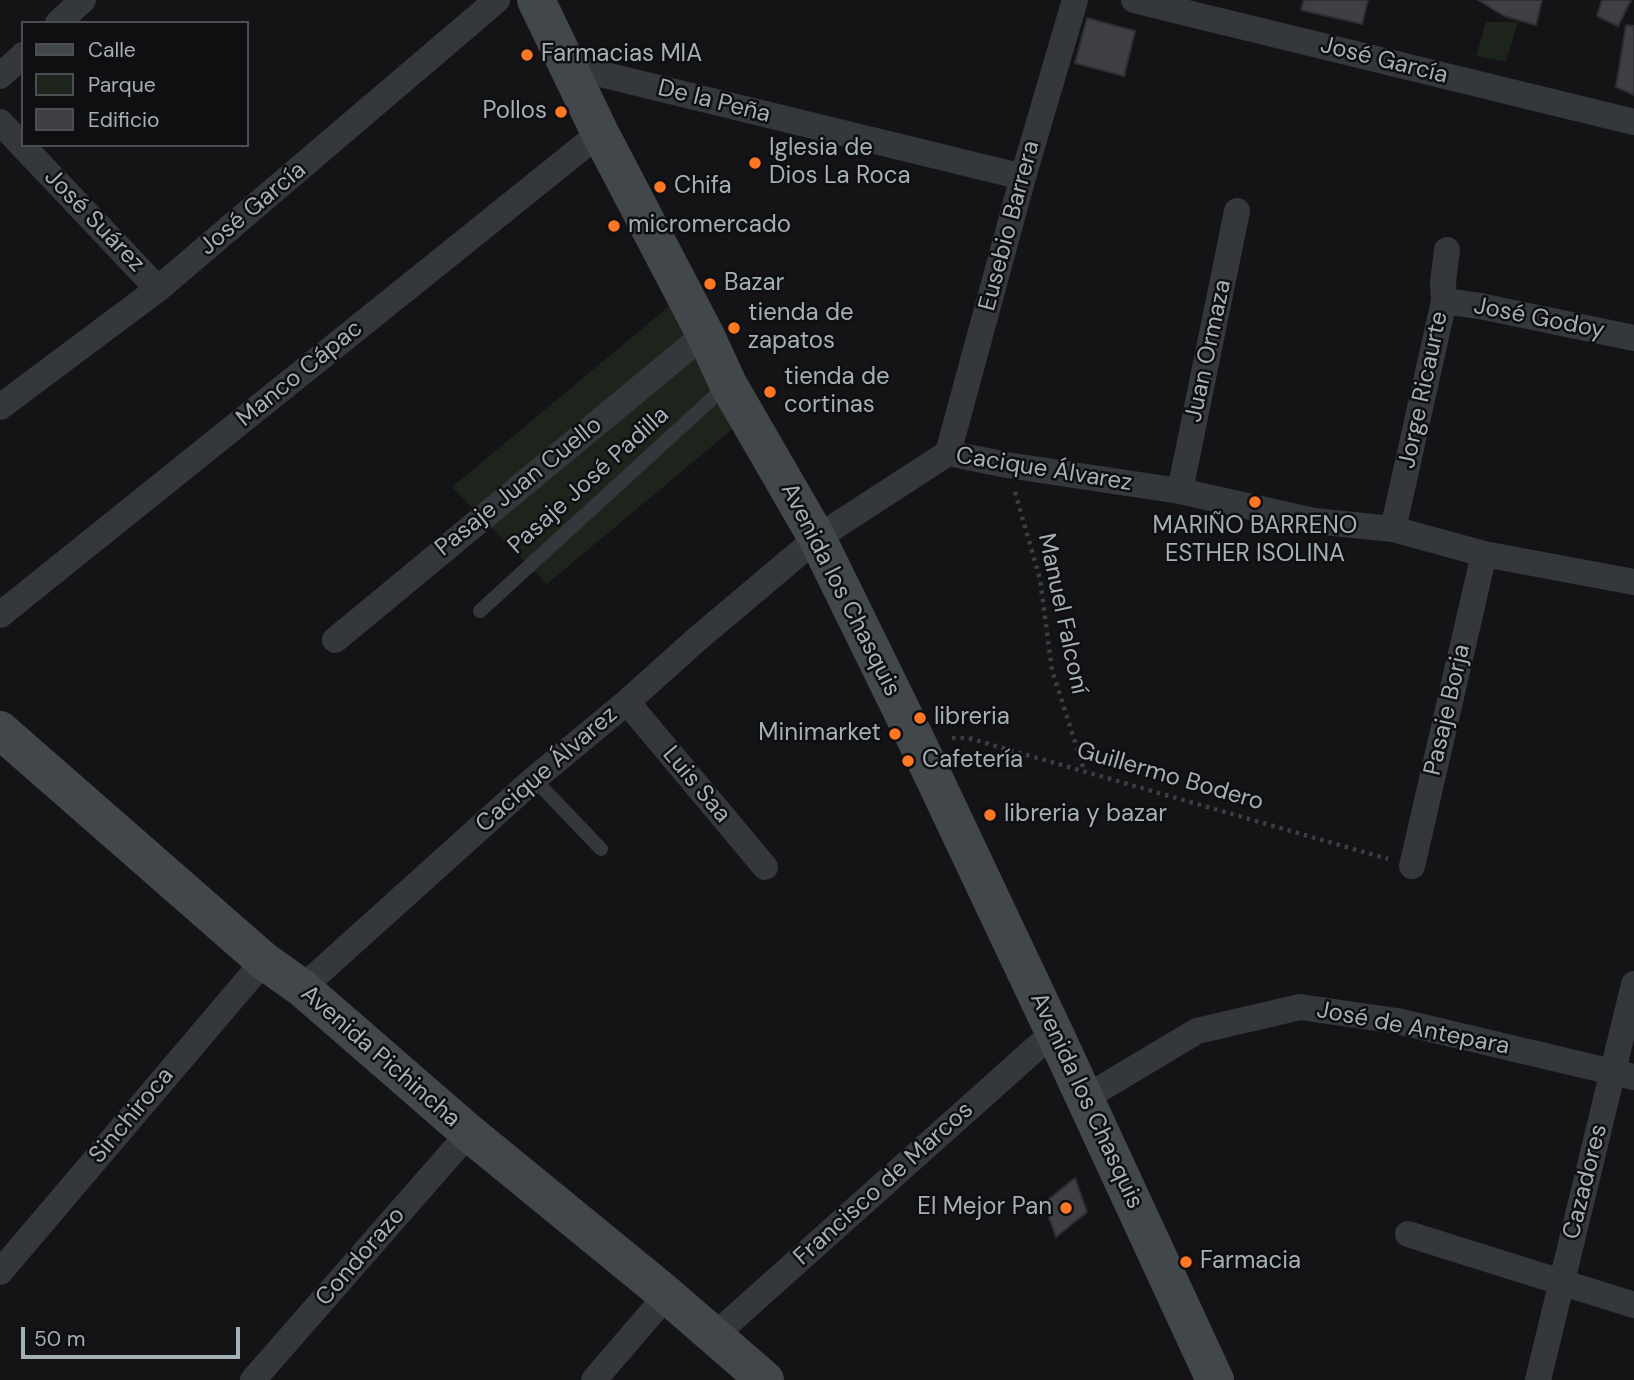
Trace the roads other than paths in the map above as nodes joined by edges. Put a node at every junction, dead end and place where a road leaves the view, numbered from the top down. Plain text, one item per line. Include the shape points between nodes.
1 (83, 0) edge
2 (497, 0) edge
3 (536, 0) edge
4 (1075, 0) edge
5 (1134, 0) edge
6 (60, 21) edge
7 (21, 57) edge
8 (568, 66) junction
9 (0, 76) edge
10 (1634, 121) edge
11 (0, 122) edge
12 (600, 133) junction
13 (21, 144) edge
14 (24, 147) edge
15 (1023, 177) junction
16 (1237, 211) dead end
17 (1447, 250) dead end
18 (158, 289) junction
19 (1444, 301) junction
20 (705, 334) junction
21 (1634, 338) edge
22 (728, 384) junction
23 (0, 407) edge
24 (948, 453) junction
25 (1180, 491) junction
26 (1393, 529) junction
27 (817, 538) junction
28 (1484, 554) junction
29 (1634, 582) edge
30 (480, 611) dead end
31 (0, 615) edge
32 (335, 640) dead end
33 (627, 702) junction
34 (0, 730) edge
35 (534, 779) junction
36 (601, 849) dead end
37 (1412, 866) road end
38 (765, 867) dead end
39 (264, 961) junction
40 (1634, 984) edge
41 (302, 989) junction
42 (1054, 1032) junction
43 (1623, 1075) edge
44 (1085, 1098) junction
45 (469, 1133) junction
46 (1408, 1234) dead end
47 (0, 1272) edge
48 (1562, 1283) junction
49 (667, 1294) junction
50 (1634, 1305) edge
51 (715, 1335) junction
52 (253, 1380) edge
53 (594, 1380) edge
54 (765, 1380) edge
55 (1215, 1380) edge
56 (1538, 1380) edge

1 - 6 street
2 - 18 street, José García
3 - 8 main road, Avenida los Chasquis
4 - 15 street, Eusebio Barrera
5 - 10 street, José García
7 - 9 street
8 - 12 main road, Avenida los Chasquis
8 - 15 street, De la Peña
11 - 13 street, José Suárez
12 - 20 main road, Avenida los Chasquis
12 - 31 street, Manco Cápac
14 - 18 street, José Suárez
15 - 24 street, Eusebio Barrera
16 - 25 street, Juan Ormaza
17 - 19 street, Jorge Ricaurte
18 - 23 street, José García
19 - 21 street, José Godoy
19 - 26 street, Jorge Ricaurte
20 - 22 main road, Avenida los Chasquis
20 - 32 street, Pasaje Juan Cuello
22 - 27 main road, Avenida los Chasquis
22 - 30 lane, Pasaje José Padilla
24 - 25 street, Cacique Álvarez
24 - 27 street, Cacique Álvarez
25 - 26 street, Cacique Álvarez via 1314,521
26 - 28 street, Cacique Álvarez
27 - 33 street, Cacique Álvarez
27 - 42 main road, Avenida los Chasquis
28 - 29 street, Cacique Álvarez
28 - 37 street, Pasaje Borja
33 - 35 street, Cacique Álvarez
33 - 38 street, Luis Saa
34 - 39 main road, Avenida Pichincha
35 - 36 lane
35 - 41 street, Cacique Álvarez
39 - 41 main road, Avenida Pichincha
39 - 47 street, Sinchiroca
40 - 43 street, Cazadores
41 - 45 main road, Avenida Pichincha
42 - 44 main road, Avenida los Chasquis
42 - 51 street, Francisco de Marcos
43 - 44 street, José de Antepara via 1397,1021 1300,1007 1196,1031
43 - 48 street, Cazadores
44 - 55 main road, Avenida los Chasquis
45 - 49 main road, Avenida Pichincha
45 - 52 street, Condorazo
46 - 48 street
48 - 50 street
48 - 56 street, Cazadores
49 - 51 main road, Avenida Pichincha
49 - 53 street
51 - 54 main road, Avenida Pichincha

